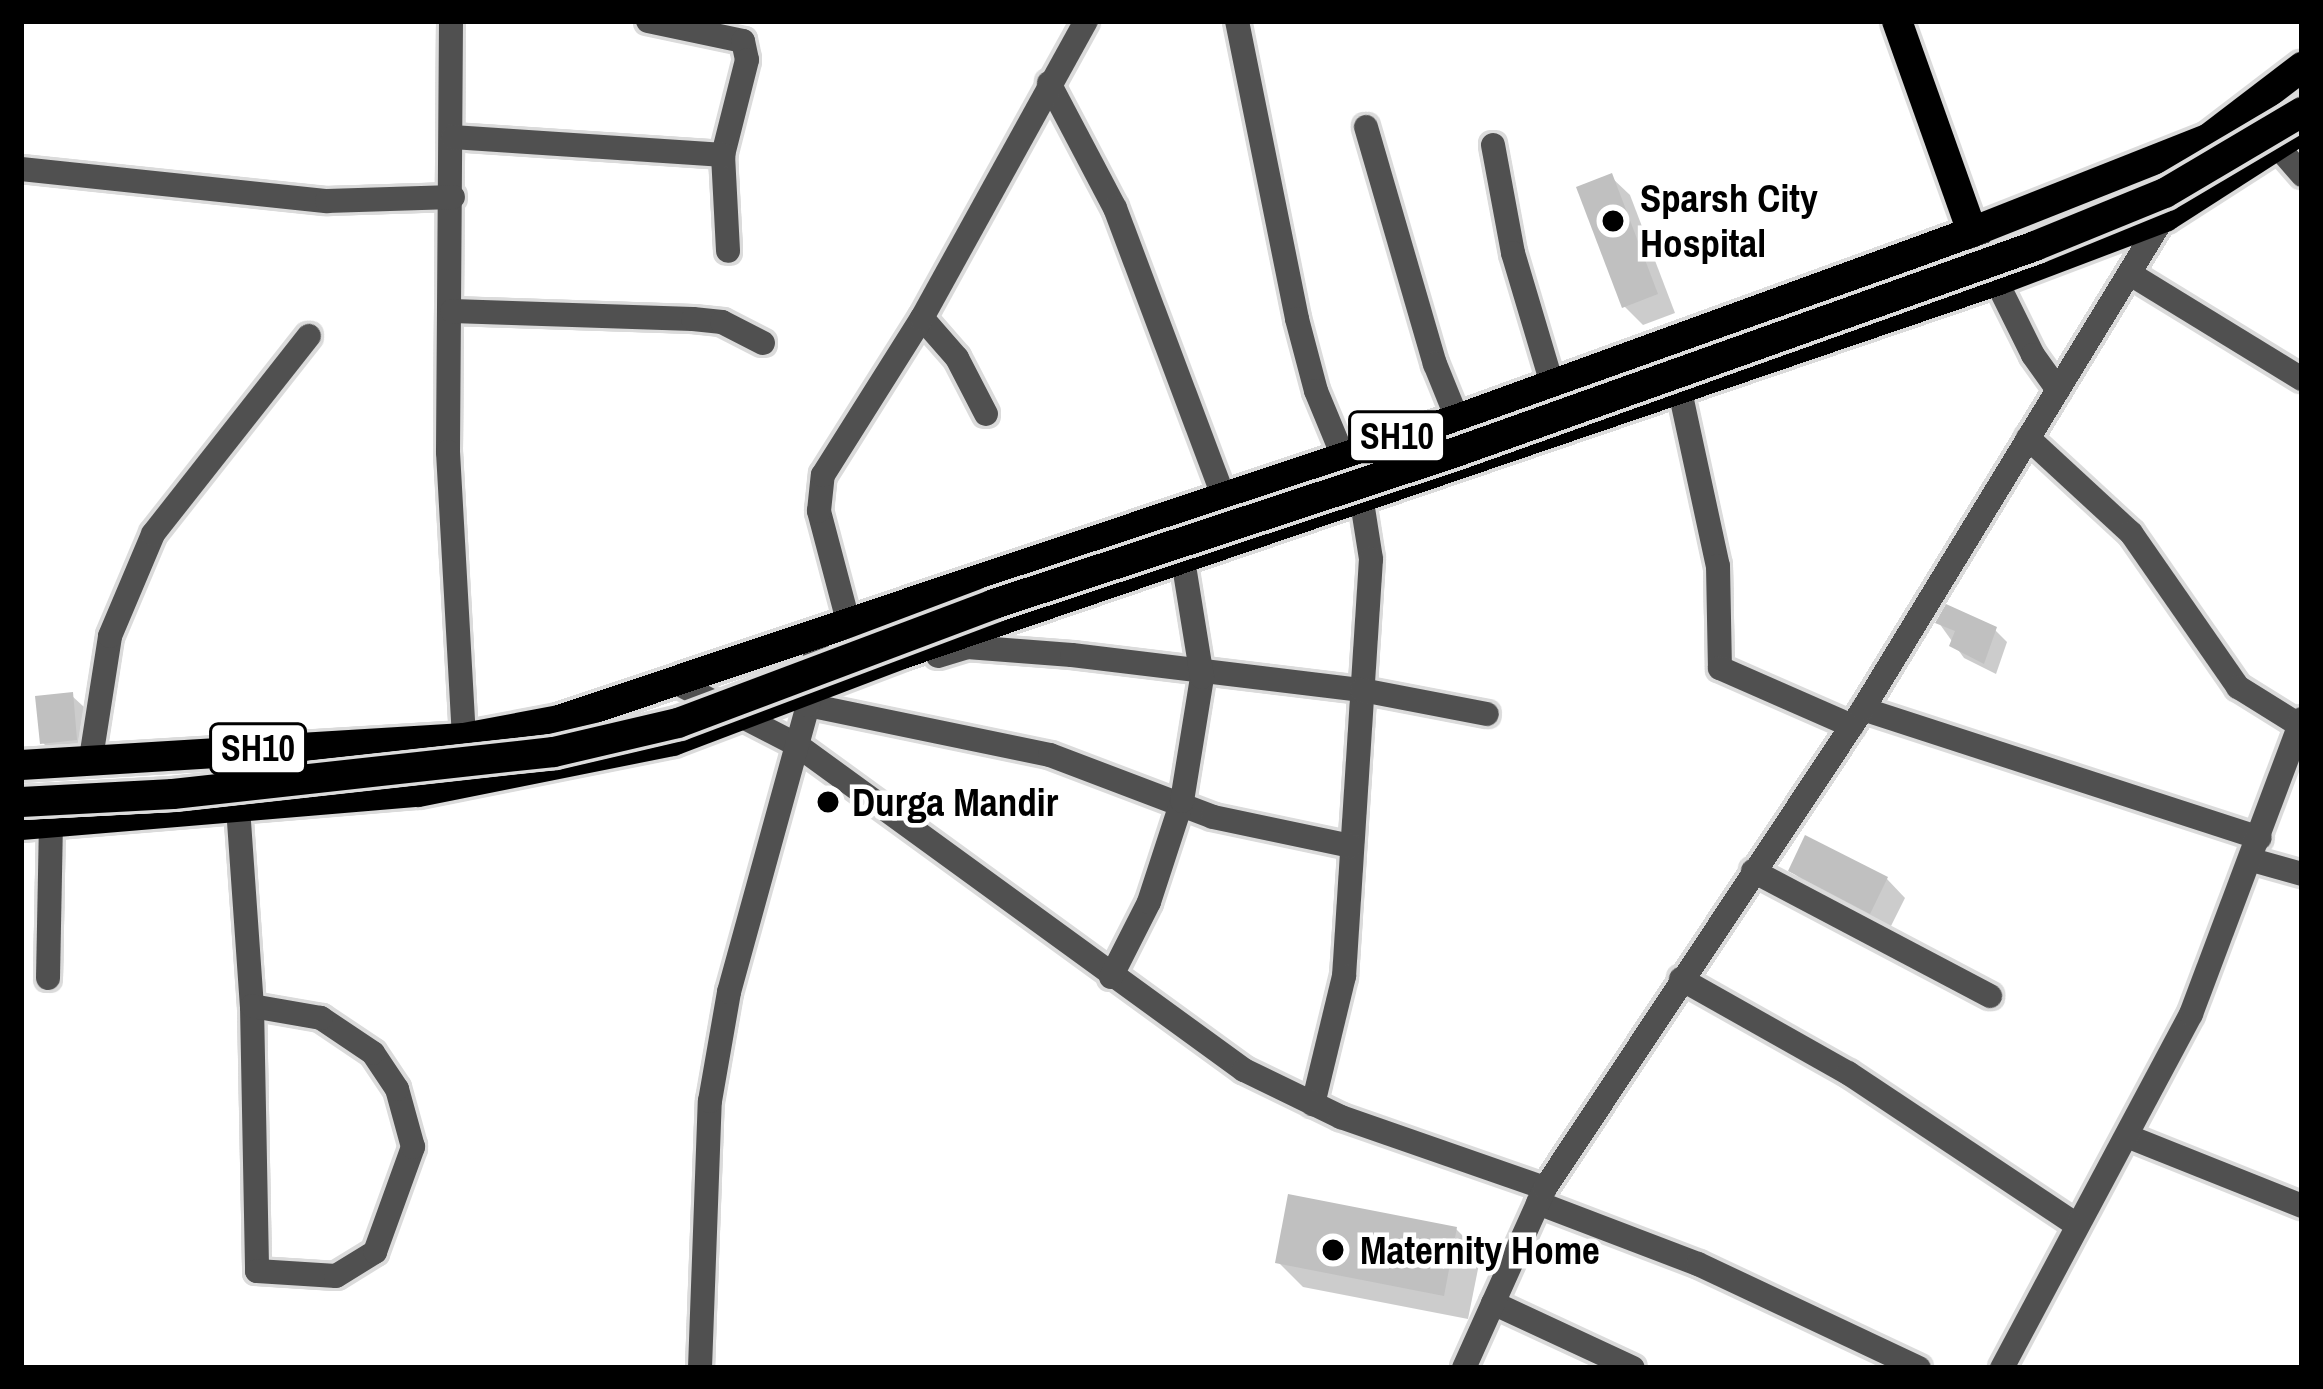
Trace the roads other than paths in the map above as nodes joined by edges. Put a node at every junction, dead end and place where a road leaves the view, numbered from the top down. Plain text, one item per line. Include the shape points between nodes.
1 (452, 21) edge
2 (648, 21) edge
3 (1086, 21) edge
4 (1238, 21) edge
5 (1897, 21) edge
6 (2302, 67) edge
7 (1049, 83) junction
8 (2302, 112) edge
9 (1366, 127) dead end
10 (453, 136) junction
11 (2290, 138) edge
12 (2209, 139) junction
13 (1492, 145) dead end
14 (723, 155) junction
15 (21, 169) edge
16 (2302, 175) edge
17 (453, 197) junction
18 (2165, 217) junction
19 (1972, 232) junction
20 (728, 251) dead end
21 (2132, 275) junction
22 (1999, 280) junction
23 (452, 310) junction
24 (922, 318) junction
25 (309, 336) dead end
26 (1670, 339) junction
27 (763, 343) dead end
28 (2302, 379) edge
29 (1551, 385) junction
30 (2058, 390) junction
31 (1680, 394) junction
32 (986, 414) dead end
33 (1458, 419) junction
34 (1568, 432) junction
35 (2028, 438) junction
36 (1342, 457) junction
37 (1474, 464) junction
38 (1223, 493) junction
39 (1362, 502) junction
40 (1172, 510) junction
41 (1239, 539) junction
42 (1184, 557) junction
43 (884, 610) junction
44 (848, 621) junction
45 (818, 634) junction
46 (902, 654) junction
47 (1202, 677) junction
48 (677, 683) junction
49 (1362, 690) junction
50 (809, 697) junction
51 (1487, 714) dead end
52 (744, 717) junction
53 (1857, 717) junction
54 (2301, 722) edge
55 (464, 738) junction
56 (797, 745) junction
57 (234, 750) junction
58 (92, 758) junction
59 (21, 766) edge
60 (466, 785) junction
61 (1182, 801) junction
62 (21, 802) edge
63 (237, 813) junction
64 (36, 824) edge
65 (1351, 846) junction
66 (2256, 849) junction
67 (1754, 871) junction
68 (2302, 874) edge
69 (1111, 976) junction
70 (48, 978) dead end
71 (1681, 979) junction
72 (1990, 996) dead end
73 (252, 1006) junction
74 (1313, 1104) junction
75 (2132, 1138) junction
76 (1542, 1196) junction
77 (2302, 1206) edge
78 (2075, 1224) junction
79 (1493, 1303) junction
80 (700, 1368) edge
81 (1464, 1368) edge
82 (1634, 1368) edge
83 (1919, 1368) edge
84 (2002, 1368) edge

1 - 10 street
2 - 14 street via 743,41 747,60
3 - 7 street
4 - 36 street via 1297,319
5 - 19 main road
6 - 12 main road
7 - 24 street
7 - 38 street via 1115,208
8 - 62 main road, bridge via 2164,193 2036,246 1456,452 994,604 678,723 554,752 173,794
9 - 33 street
10 - 14 street
10 - 17 street
11 - 16 street
11 - 18 main road
12 - 18 street
12 - 19 main road
13 - 29 street
14 - 20 street
15 - 17 street via 327,201
17 - 23 street
18 - 21 street
18 - 22 main road
19 - 22 street
19 - 26 main road, SH10
21 - 28 street
21 - 30 street
22 - 30 street via 2032,355
22 - 31 main road
23 - 27 street via 722,322
23 - 55 street via 448,452
24 - 32 street via 957,358
24 - 44 street via 818,494
25 - 58 street via 153,534 110,636
26 - 29 main road, SH10
26 - 31 street
29 - 33 main road, SH10
29 - 34 street
30 - 35 street
31 - 34 main road
31 - 53 street via 1718,566 1720,668
33 - 36 main road, SH10
33 - 37 street
34 - 37 main road
35 - 53 street
35 - 54 street via 2131,533 2238,687
36 - 38 main road, SH10
36 - 39 street
37 - 39 main road
38 - 40 main road, SH10
38 - 41 street
39 - 41 main road
39 - 49 street via 1371,559
40 - 42 street
40 - 43 main road, SH10
41 - 42 main road
42 - 46 main road
42 - 47 street
43 - 44 main road, SH10
43 - 46 street
44 - 45 main road, SH10
45 - 48 main road, SH10
45 - 50 street
46 - 47 street via 907,666 967,647
46 - 50 main road
47 - 49 street
47 - 61 street
48 - 52 street
48 - 55 main road, SH10 via 559,720
49 - 51 street
49 - 65 street
50 - 52 main road
50 - 56 street
50 - 61 street via 1050,755
52 - 56 street
52 - 60 main road via 623,753
53 - 66 street
53 - 67 street
54 - 66 street
55 - 57 main road, SH10
55 - 60 street
56 - 69 street
56 - 80 street via 729,992 710,1101
57 - 58 main road, SH10
57 - 63 street
58 - 59 main road, SH10
60 - 63 main road
61 - 65 street via 1213,817
61 - 69 street via 1148,902
63 - 64 main road
63 - 73 street
64 - 70 street
65 - 74 street via 1344,976
66 - 68 street
66 - 75 street
67 - 71 street
67 - 72 street
69 - 74 street via 1244,1070
71 - 76 street
71 - 78 street via 1848,1073
73 - 73 street via 256,1271 336,1276 362,1267 375,1252 413,1147 397,1089 373,1053 321,1018
74 - 76 street
75 - 77 street
75 - 78 street
76 - 79 street
76 - 83 street
78 - 84 street
79 - 81 street
79 - 82 street

